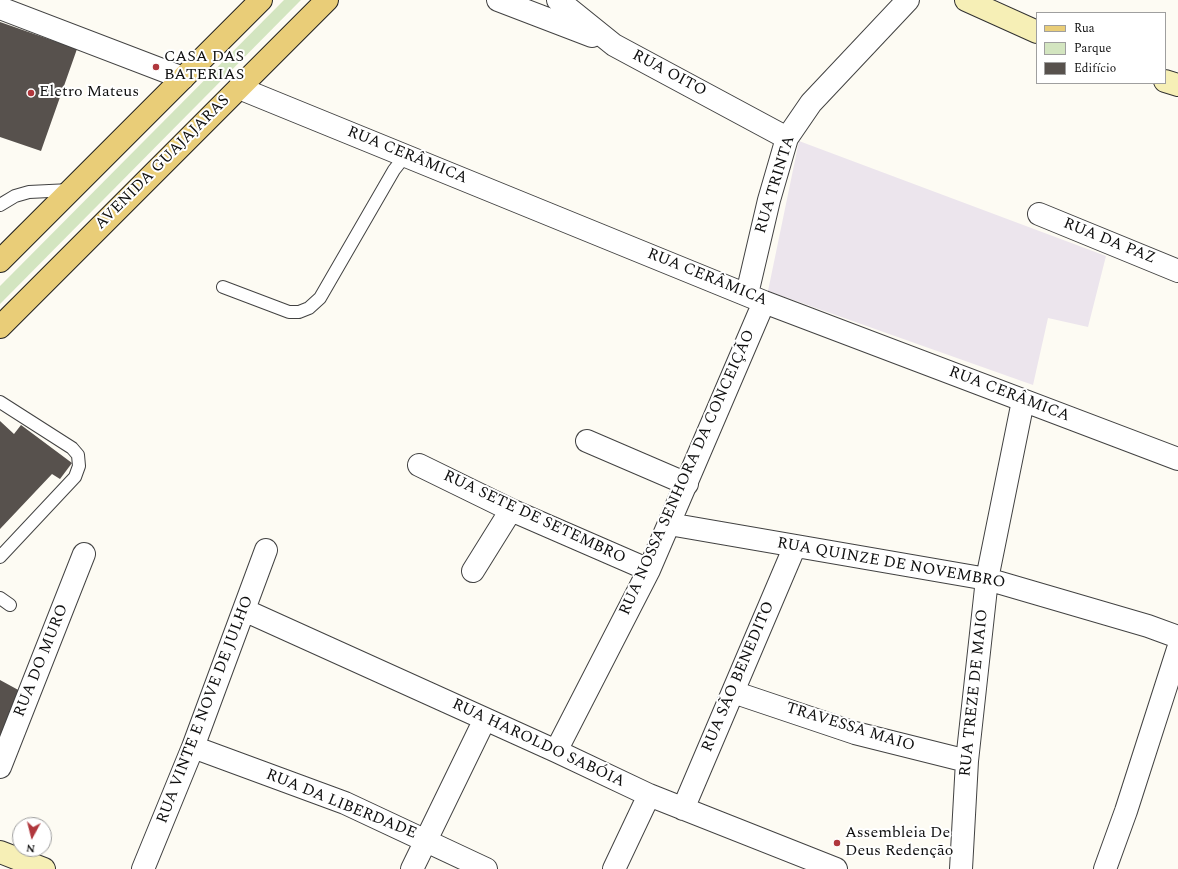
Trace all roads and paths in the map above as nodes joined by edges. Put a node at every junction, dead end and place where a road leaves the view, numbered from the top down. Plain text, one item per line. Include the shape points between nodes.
1 (261, 0) edge
2 (327, 0) edge
3 (498, 0) edge
4 (558, 0) edge
5 (908, 0) edge
6 (966, 0) edge
7 (0, 8) edge
8 (1036, 32) edge
9 (614, 45) junction
10 (183, 78) junction
11 (1166, 81) edge
12 (1178, 85) edge
13 (239, 88) junction
14 (787, 138) junction
15 (405, 156) junction
16 (71, 190) junction
17 (0, 205) edge
18 (1039, 214) dead end
19 (0, 261) edge
20 (1178, 271) edge
21 (223, 287) dead end
22 (756, 298) junction
23 (0, 327) edge
24 (1024, 401) junction
25 (0, 402) edge
26 (587, 441) dead end
27 (1178, 459) edge
28 (419, 465) dead end
29 (687, 484) junction
30 (511, 510) junction
31 (669, 524) junction
32 (795, 546) junction
33 (266, 550) dead end
34 (84, 554) dead end
35 (0, 557) edge
36 (649, 570) junction
37 (473, 571) dead end
38 (987, 579) junction
39 (0, 598) edge
40 (10, 605) dead end
41 (244, 610) junction
42 (1178, 637) edge
43 (1178, 649) edge
44 (733, 692) junction
45 (485, 720) junction
46 (193, 746) junction
47 (556, 751) junction
48 (967, 761) junction
49 (0, 767) edge
50 (649, 795) junction
51 (683, 809) junction
52 (427, 840) junction
53 (9, 860) edge
54 (44, 869) edge
55 (143, 869) edge
56 (412, 869) edge
57 (486, 869) edge
58 (614, 869) edge
59 (836, 869) edge
60 (961, 869) edge
61 (1105, 869) edge

1 - 10 main road
2 - 13 main road, AVENIDA GUAJAJARAS
3 - 9 street
4 - 9 street, RUA OITO
5 - 14 street, RUA TRINTA via 811,102
6 - 8 main road
7 - 10 street
9 - 14 street, RUA OITO
10 - 16 main road
11 - 12 main road
13 - 15 street, RUA CERÂMICA
13 - 23 main road, AVENIDA GUAJAJARAS
14 - 22 street, RUA TRINTA via 769,200
15 - 21 lane via 394,170 320,298 309,308 289,312
15 - 22 street, RUA CERÂMICA
16 - 17 lane via 30,192 15,196
16 - 19 main road
18 - 20 street, RUA DA PAZ
22 - 24 street, RUA CERÂMICA
22 - 29 street, RUA NOSSA SENHORA DA CONCEIÇÃO
24 - 27 street, RUA CERÂMICA
24 - 38 street, RUA TREZE DE MAIO
25 - 35 lane via 72,448 78,456 79,466 75,477
26 - 29 street
28 - 30 street, RUA SETE DE SETEMBRO
29 - 31 street, RUA NOSSA SENHORA DA CONCEIÇÃO
30 - 36 street, RUA SETE DE SETEMBRO
30 - 37 street
31 - 32 street, RUA QUINZE DE NOVEMBRO
31 - 36 street, RUA NOSSA SENHORA DA CONCEIÇÃO
32 - 38 street, RUA QUINZE DE NOVEMBRO
32 - 44 street, RUA SÃO BENEDITO
33 - 41 street, RUA VINTE E NOVE DE JULHO
34 - 49 street, RUA DO MURO
36 - 47 street, RUA NOSSA SENHORA DA CONCEIÇÃO
38 - 42 street, RUA QUINZE DE NOVEMBRO
38 - 48 street, RUA TREZE DE MAIO
39 - 40 lane
41 - 45 street, RUA HAROLDO SABÓIA
41 - 46 street, RUA VINTE E NOVE DE JULHO
43 - 61 street
44 - 48 street, TRAVESSA MAIO via 854,733
44 - 51 street, RUA SÃO BENEDITO
45 - 47 street, RUA HAROLDO SABÓIA
45 - 52 street
46 - 52 street, RUA DA LIBERDADE via 345,803
46 - 55 street, RUA VINTE E NOVE DE JULHO
47 - 50 street, RUA HAROLDO SABÓIA
48 - 60 street, RUA TREZE DE MAIO
50 - 51 street, RUA HAROLDO SABÓIA
50 - 58 street
51 - 59 street, RUA HAROLDO SABÓIA
52 - 56 street
52 - 57 street, RUA DA LIBERDADE
53 - 54 main road

